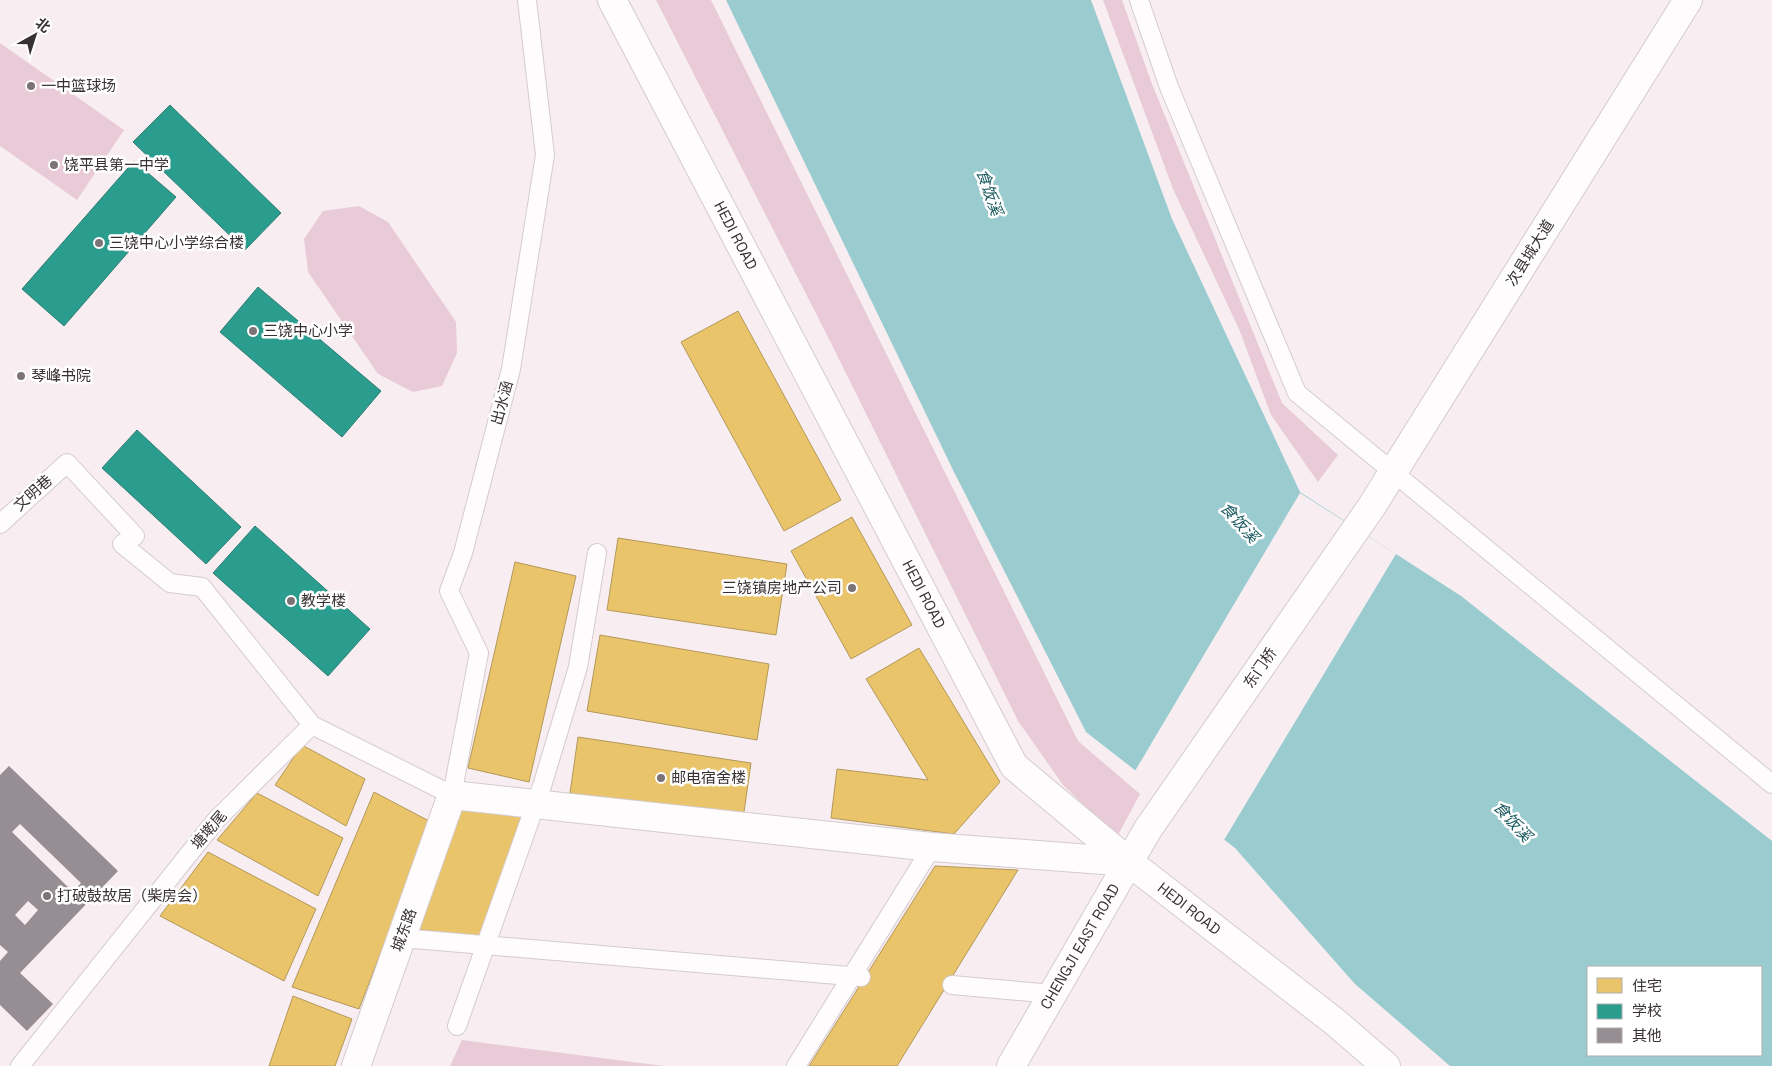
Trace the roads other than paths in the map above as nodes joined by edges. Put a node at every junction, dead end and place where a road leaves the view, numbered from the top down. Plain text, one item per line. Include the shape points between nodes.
1 (527, 0) edge
2 (612, 0) edge
3 (1139, 0) edge
4 (1688, 0) edge
5 (1393, 472) junction
6 (1372, 506) joint
7 (0, 524) edge
8 (597, 553) dead end
9 (312, 725) junction
10 (1772, 784) edge
11 (452, 795) junction
12 (535, 804) junction
13 (1148, 829) joint
14 (932, 847) junction
15 (1129, 862) junction
16 (402, 938) junction
17 (486, 945) junction
18 (856, 977) junction
19 (952, 985) dead end
20 (1053, 994) junction
21 (457, 1026) dead end
22 (20, 1066) edge
23 (356, 1066) edge
24 (796, 1066) edge
25 (1012, 1066) edge
26 (1386, 1066) edge

1 - 11 lane, 出水涵 via 545,155 511,369 464,552 449,591 479,653
2 - 15 main road, HEDI ROAD via 1014,766
3 - 5 lane via 1169,87 1297,393
4 - 5 main road, 次县城大道
5 - 6 main road, 次县城大道
5 - 10 lane
6 - 13 main road, 东门桥
7 - 9 lane, 文明巷 via 66,463 135,536 122,544 170,583 202,588
8 - 12 lane via 578,667
9 - 11 lane
9 - 22 lane, 塘墘尾 via 216,820
11 - 12 main road
11 - 16 main road, 城东路
12 - 14 main road
12 - 17 lane
13 - 15 main road, CHENGJI EAST ROAD
14 - 15 main road
14 - 18 lane
15 - 20 main road, CHENGJI EAST ROAD
15 - 26 main road, HEDI ROAD via 1335,1022
16 - 17 lane
16 - 23 main road, 城东路
17 - 18 lane
17 - 21 lane
18 - 24 lane
19 - 20 lane
20 - 25 main road, CHENGJI EAST ROAD

